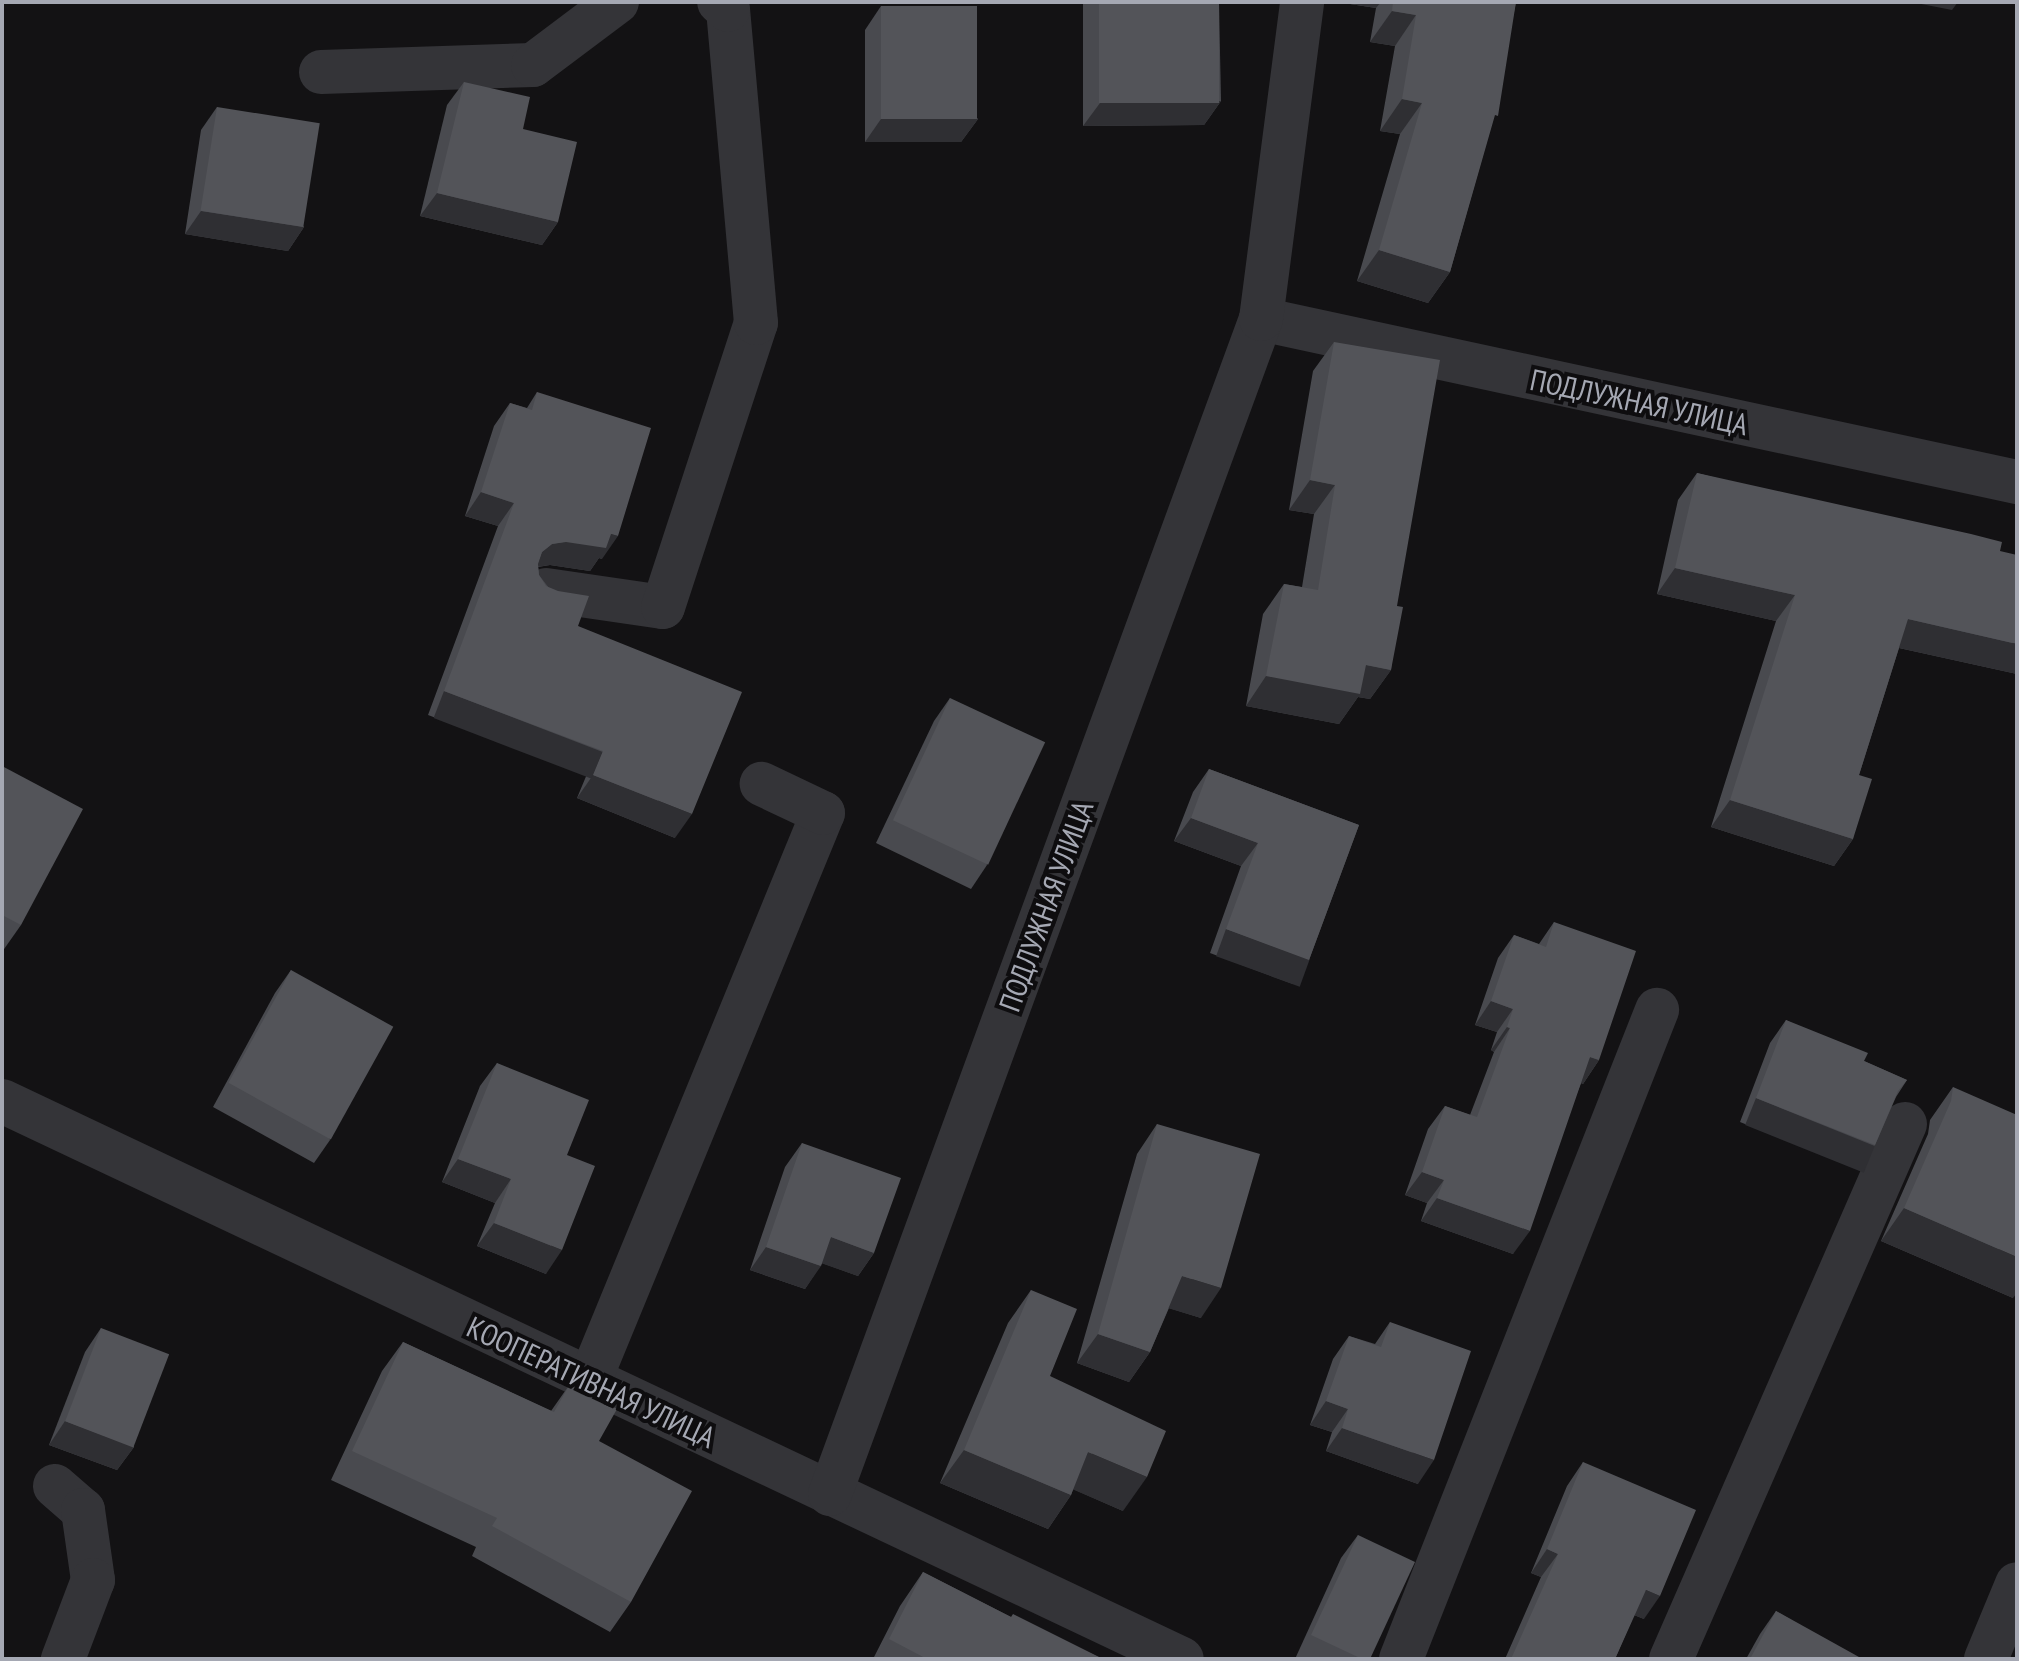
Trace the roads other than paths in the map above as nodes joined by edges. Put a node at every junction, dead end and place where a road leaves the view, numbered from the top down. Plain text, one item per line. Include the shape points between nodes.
1 (617, 2) edge
2 (719, 2) edge
3 (1302, 2) edge
4 (321, 72) dead end
5 (1261, 319) junction
6 (2017, 482) edge
7 (546, 590) edge
8 (762, 784) dead end
9 (1657, 1010) dead end
10 (2, 1101) edge
11 (1905, 1124) dead end
12 (589, 1382) junction
13 (55, 1486) dead end
14 (830, 1494) junction
15 (2017, 1584) edge
16 (63, 1659) edge
17 (1182, 1659) edge
18 (1401, 1659) edge
19 (1671, 1659) edge
20 (1986, 1659) edge

1 - 4 street via 533,65
2 - 7 street via 728,10 756,323 663,607
3 - 5 street, ПОДЛУЖНАЯ УЛИЦА
5 - 6 street, ПОДЛУЖНАЯ УЛИЦА
5 - 14 street, ПОДЛУЖНАЯ УЛИЦА
8 - 12 street via 823,813
9 - 18 street
10 - 12 street, КООПЕРАТИВНАЯ УЛИЦА
11 - 19 street
12 - 14 street, КООПЕРАТИВНАЯ УЛИЦА
13 - 16 street via 83,1510 93,1580
14 - 17 street, КООПЕРАТИВНАЯ УЛИЦА
15 - 20 street

